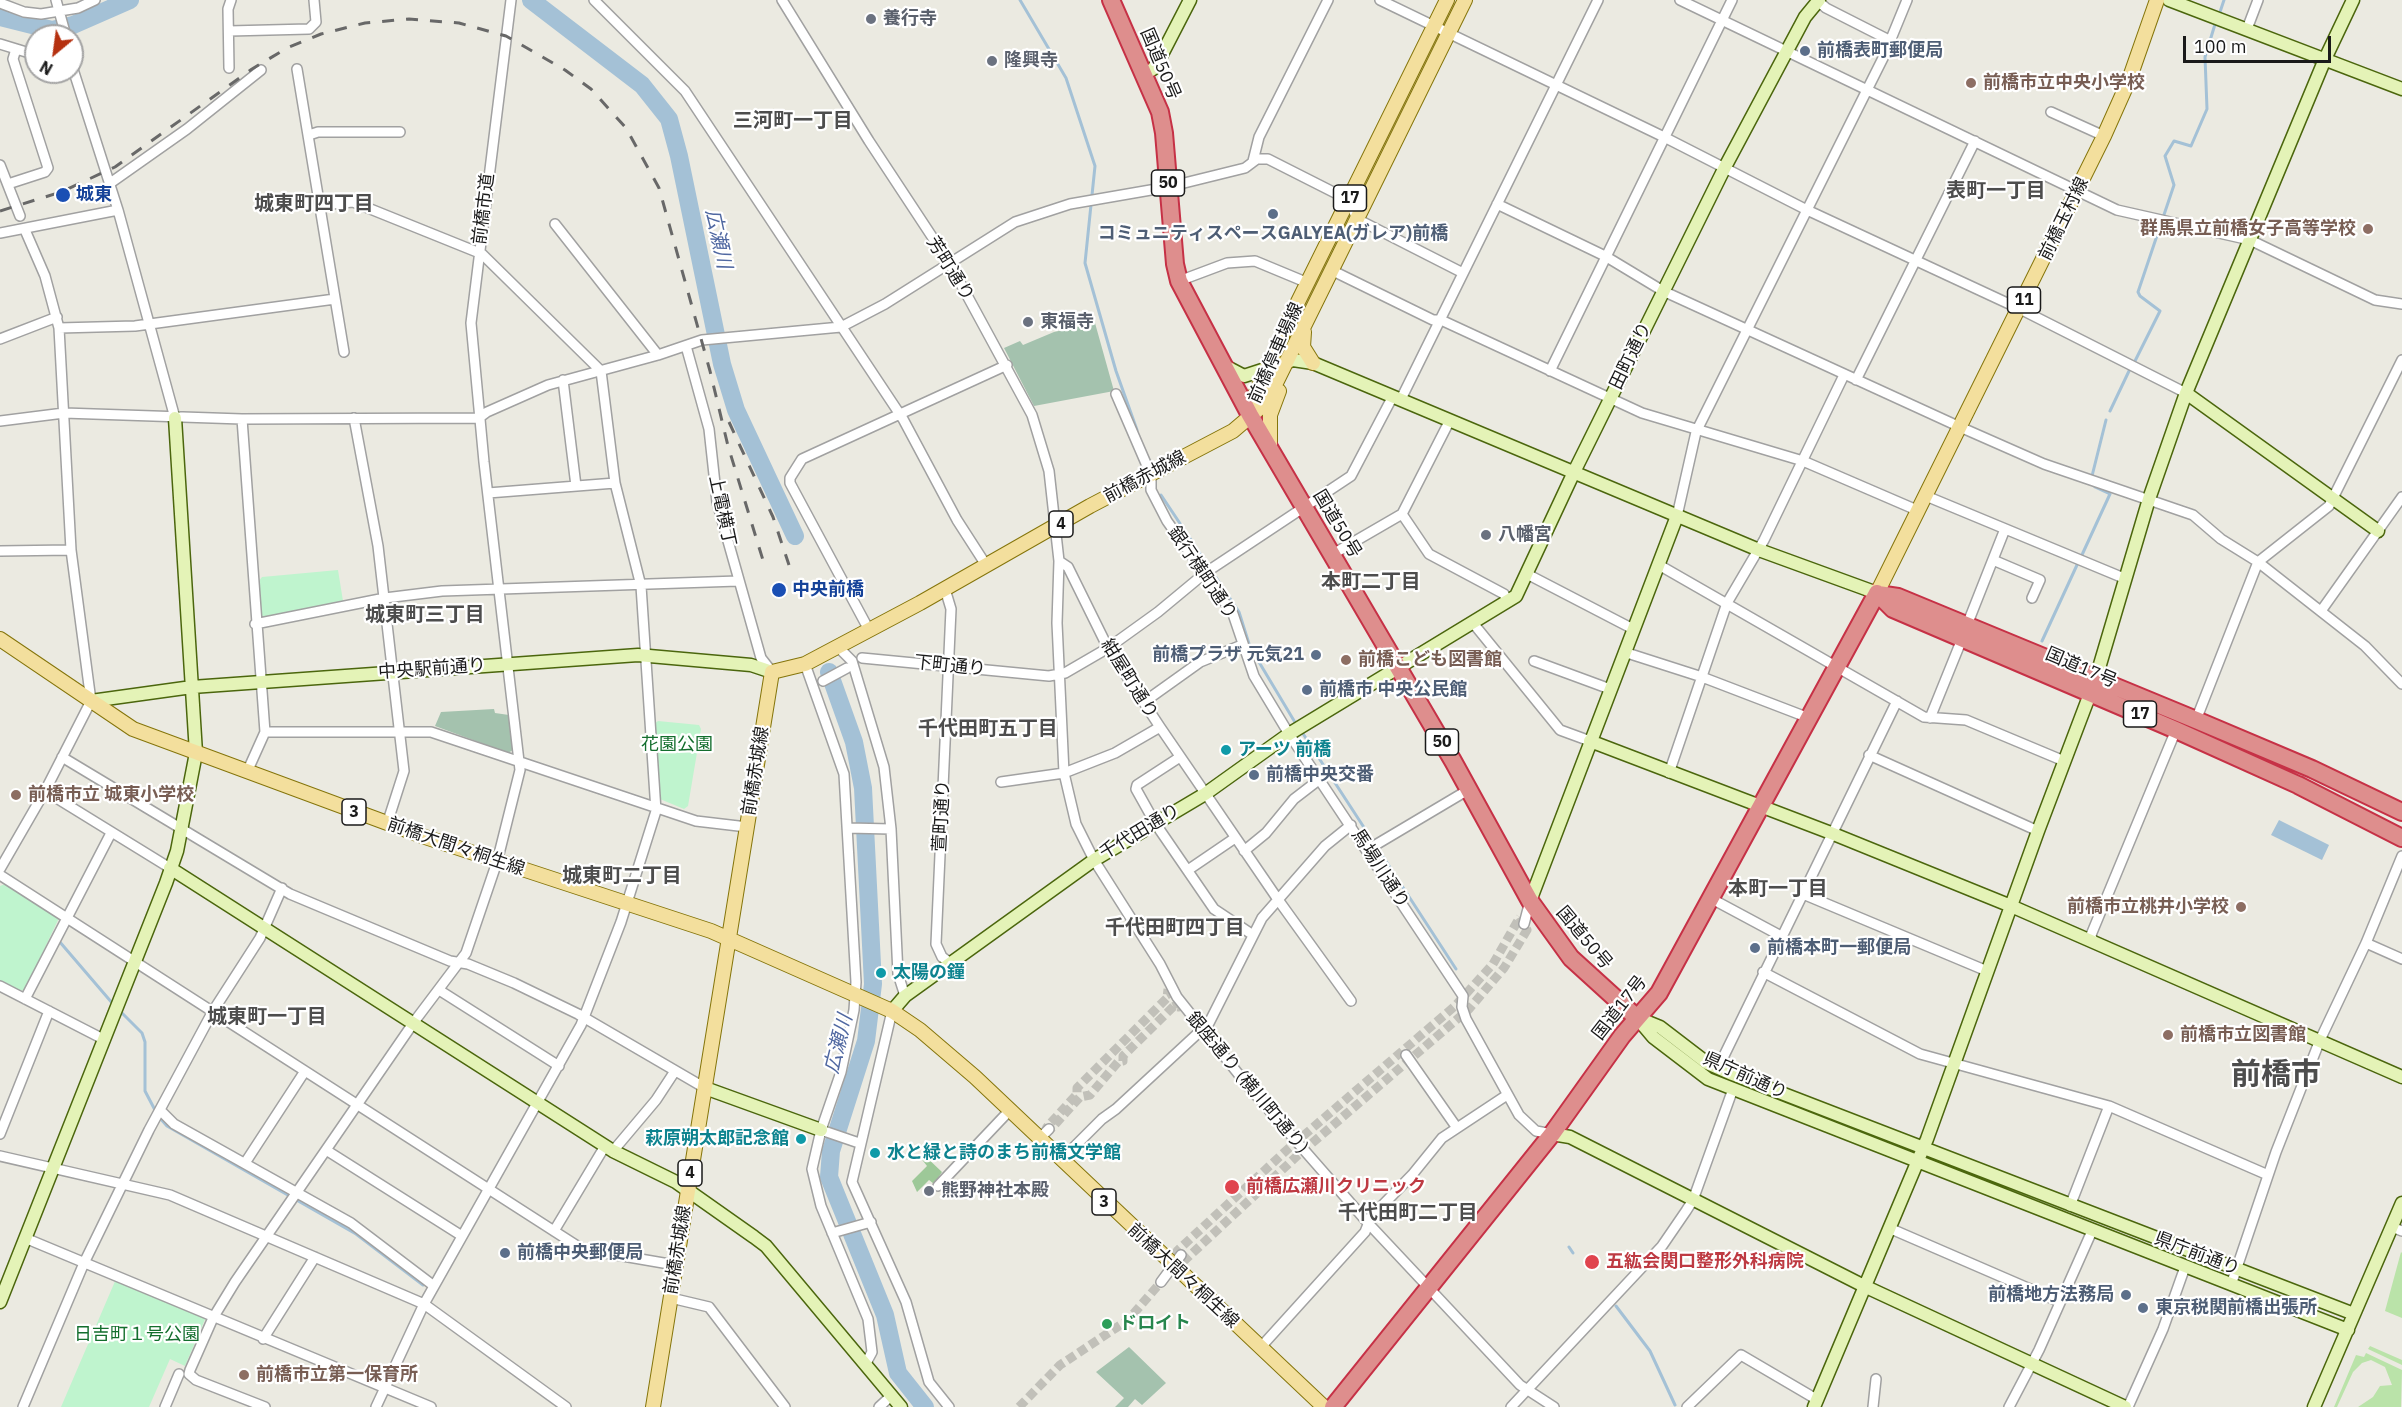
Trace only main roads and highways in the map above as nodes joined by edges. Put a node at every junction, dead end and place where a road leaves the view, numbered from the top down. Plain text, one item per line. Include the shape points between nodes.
1 (1111, 0) edge
2 (1447, 0) edge
3 (1465, 0) edge
4 (2157, 0) edge
5 (1306, 321) junction
6 (1280, 340) junction
7 (1288, 358) junction
8 (1250, 415) junction
9 (1270, 446) junction
10 (1877, 593) junction
11 (0, 639) edge
12 (2093, 686) junction
13 (2402, 812) edge
14 (2402, 838) edge
15 (729, 939) junction
16 (1637, 1018) junction
17 (653, 1407) edge
18 (1324, 1407) edge
19 (1333, 1407) edge

1 - 8 highway, 国道50号 / 50 via 1162,122 1179,281
2 - 6 main road, 前橋停車場線 / 17
3 - 5 main road, 前橋停車場線 / 17
4 - 10 main road, 前橋玉村線 / 11 via 2104,136
5 - 7 main road, 前橋停車場線 / 17
5 - 7 main road via 1302,342 1310,362
6 - 7 main road
6 - 8 main road, 前橋停車場線 / 17
7 - 8 main road, 前橋停車場線 / 17 via 1271,393
7 - 9 main road via 1270,415
8 - 9 highway, 国道50号 / 50
8 - 15 main road, 前橋赤城線 / 4 via 1233,431 853,639 805,664 772,672
9 - 16 highway, 国道50号 / 50 via 1530,901 1571,958
10 - 12 highway, 国道17号 / 17 via 1898,597 1965,632
10 - 16 highway, 国道17号 via 1664,985
11 - 15 main road, 前橋大間々桐生線 / 3 via 133,729 387,824
12 - 13 highway, 国道17号 / 17 via 2196,720
12 - 14 highway, 国道17号 / 17
15 - 17 main road, 前橋赤城線 / 4
15 - 18 main road, 前橋大間々桐生線 / 3 via 885,1008 933,1040 1010,1110 1044,1134 1061,1160 1177,1261 1260,1348
16 - 19 highway, 国道17号 via 1552,1134

